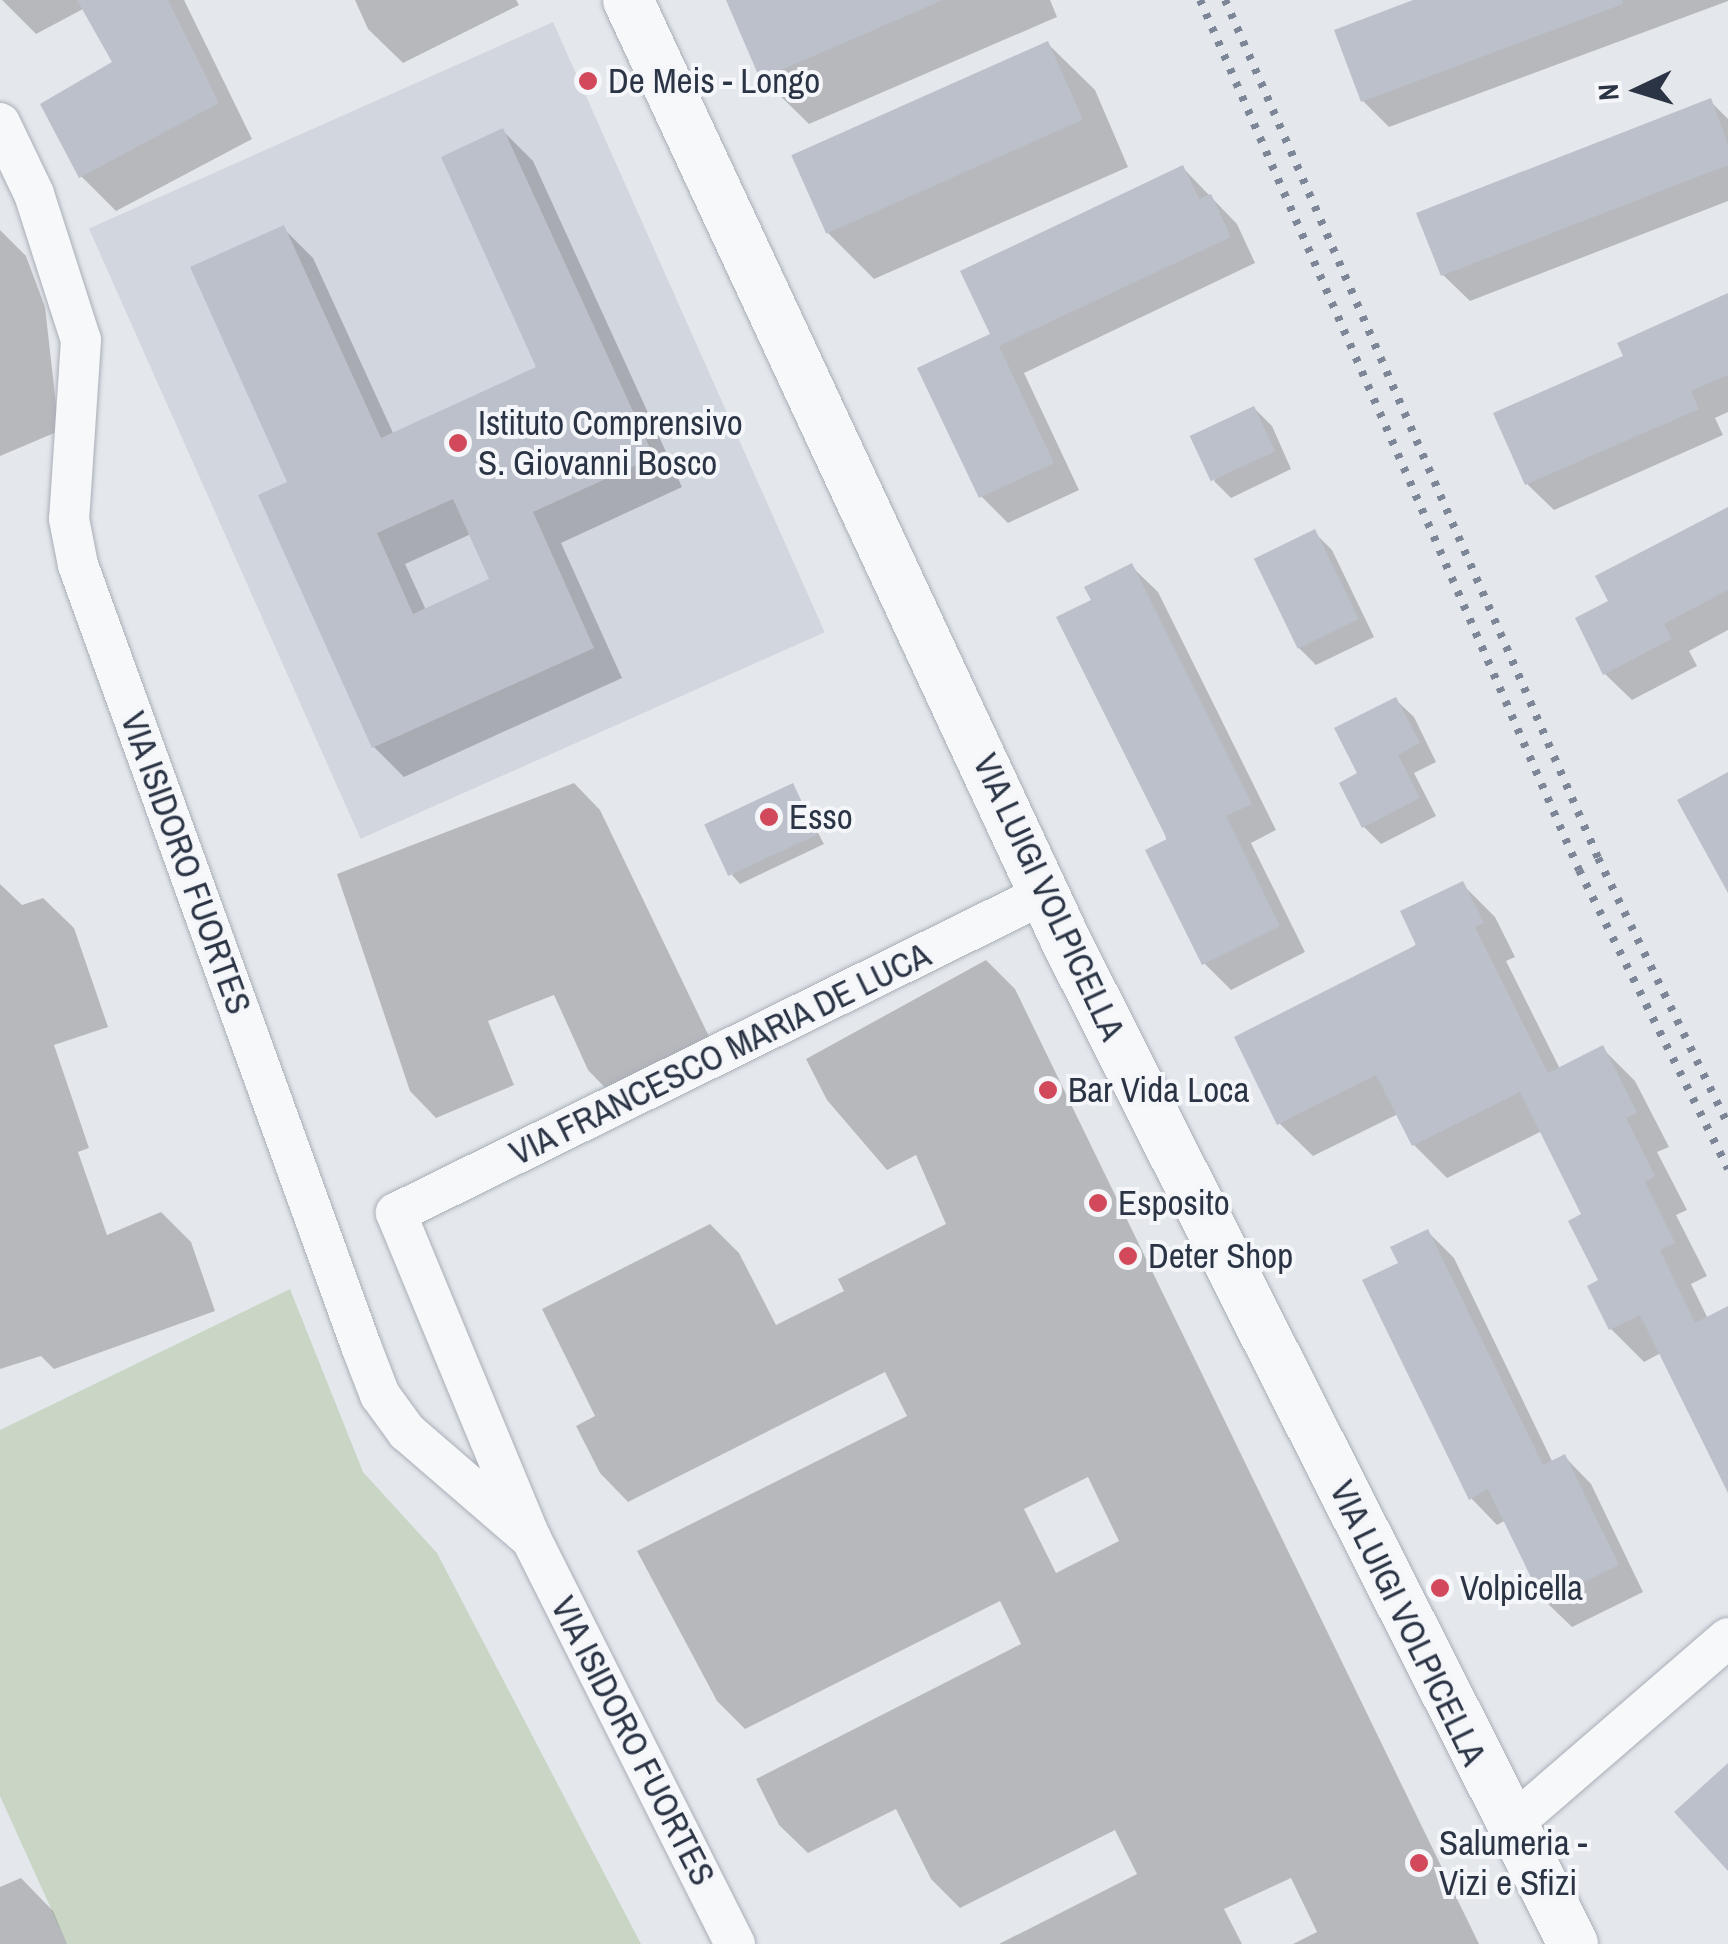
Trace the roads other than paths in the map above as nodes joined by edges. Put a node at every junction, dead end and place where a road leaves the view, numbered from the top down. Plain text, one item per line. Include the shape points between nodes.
1 (628, 0) edge
2 (0, 122) edge
3 (1044, 894) junction
4 (396, 1213) joint
5 (530, 1539) junction
6 (1728, 1638) edge
7 (1508, 1827) junction
8 (735, 1944) edge
9 (1573, 1944) edge

1 - 3 street, VIA LUIGI VOLPICELLA
2 - 5 street, VIA ISIDORO FUORTES via 34,194 81,340 69,519 78,565 360,1346 380,1395 408,1432
3 - 4 street, VIA FRANCESCO MARIA DE LUCA
3 - 7 street, VIA LUIGI VOLPICELLA
4 - 5 street, VIA ISIDORO FUORTES
5 - 8 street, VIA ISIDORO FUORTES
6 - 7 street
7 - 9 street, VIA LUIGI VOLPICELLA

